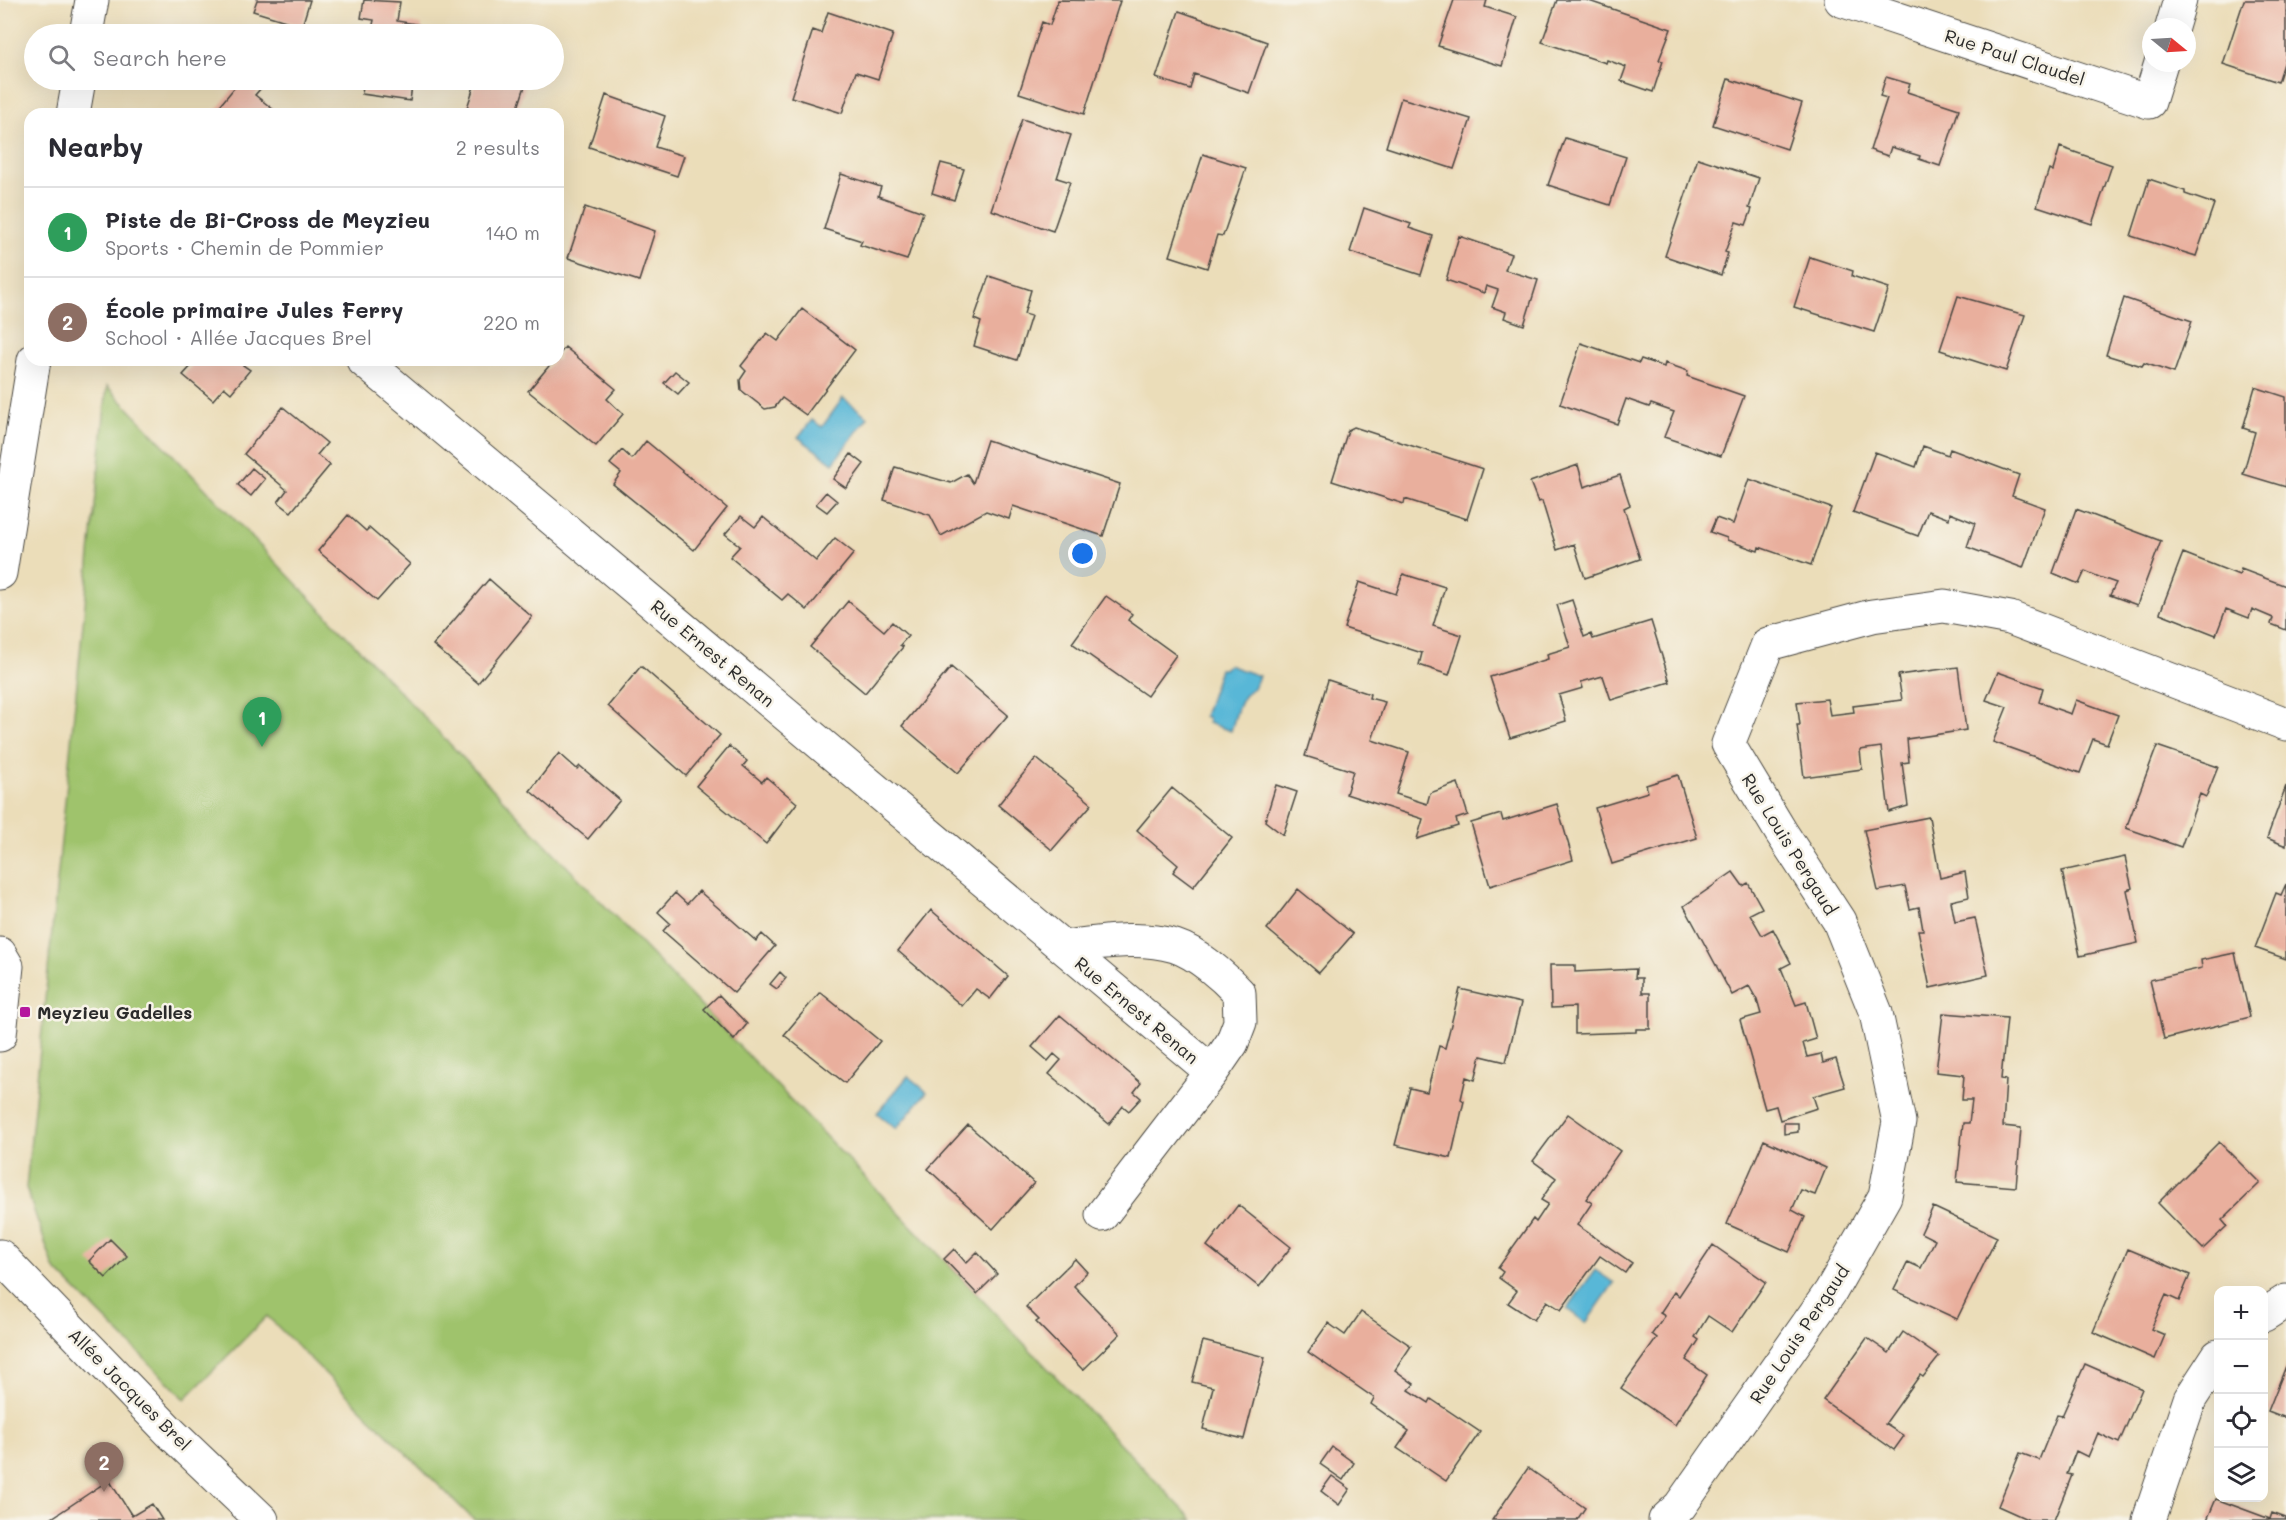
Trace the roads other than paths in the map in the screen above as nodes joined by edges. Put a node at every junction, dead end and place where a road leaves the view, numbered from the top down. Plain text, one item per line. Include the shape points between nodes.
1 (92, 0) edge
2 (1841, 0) edge
3 (2180, 0) edge
4 (2175, 18) edge
5 (88, 24) edge
6 (2158, 72) edge
7 (77, 90) edge
8 (74, 108) edge
9 (33, 366) edge
10 (370, 366) edge
11 (0, 573) edge
12 (2286, 724) edge
13 (1063, 947) junction
14 (0, 954) edge
15 (0, 1035) edge
16 (1212, 1072) junction
17 (1102, 1215) dead end
18 (0, 1256) edge
19 (2286, 1301) edge
20 (2268, 1312) edge
21 (2214, 1362) edge
22 (262, 1520) edge
23 (1665, 1520) edge
24 (2149, 1520) edge

1 - 5 street
2 - 6 street, Rue Paul Claudel via 2149,102
3 - 4 street
7 - 8 street
9 - 11 street
10 - 13 street, Rue Ernest Renan
12 - 23 street, Rue Louis Pergaud via 2010,618 1944,606 1872,616 1768,644 1728,744 1839,921 1876,1013 1899,1122 1885,1196 1832,1292 1680,1506
13 - 16 street, Rue Ernest Renan
13 - 16 street, Rue Ernest Renan via 1132,940 1176,946 1219,971 1239,993 1240,1022 1232,1043
14 - 15 street via 7,966
16 - 17 street, Rue Ernest Renan
18 - 22 street, Allée Jacques Brel via 172,1434
19 - 20 street
21 - 24 street via 2190,1399

